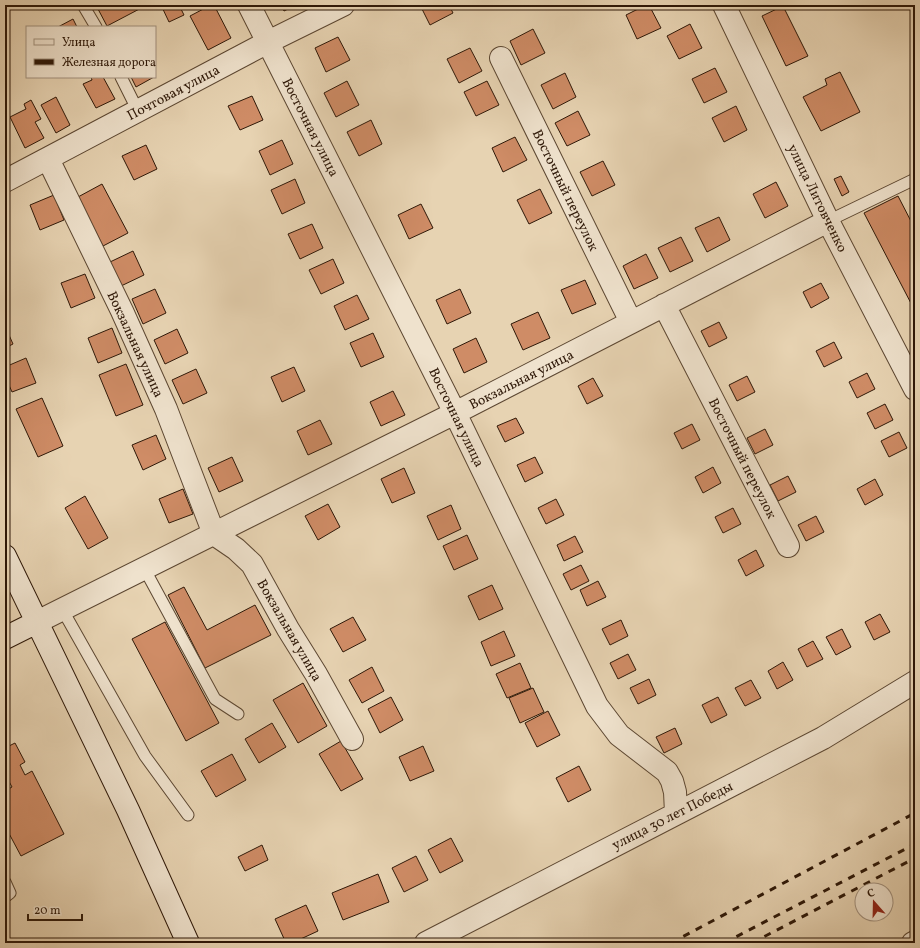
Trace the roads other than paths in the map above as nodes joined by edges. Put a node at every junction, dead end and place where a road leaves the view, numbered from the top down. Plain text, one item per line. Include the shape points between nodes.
1 (83, 5) edge
2 (249, 5) edge
3 (343, 5) edge
4 (724, 5) edge
5 (95, 26) edge
6 (268, 42) junction
7 (501, 58) dead end
8 (122, 78) edge
9 (138, 111) junction
10 (48, 159) junction
11 (915, 179) edge
12 (5, 182) edge
13 (828, 221) junction
14 (664, 305) junction
15 (631, 322) junction
16 (915, 389) edge
17 (455, 413) junction
18 (214, 534) junction
19 (788, 546) dead end
20 (5, 556) edge
21 (144, 568) junction
22 (62, 609) junction
23 (37, 622) junction
24 (5, 638) edge
25 (915, 682) edge
26 (238, 714) dead end
27 (352, 739) dead end
28 (676, 813) junction
29 (188, 815) dead end
30 (5, 882) edge
31 (5, 897) edge
32 (188, 943) edge
33 (426, 943) edge

1 - 5 lane
2 - 6 street, Восточная улица
3 - 6 street, Почтовая улица
4 - 13 street, улица Литовченко
6 - 9 street, Почтовая улица
6 - 17 street, Восточная улица
7 - 15 street, Восточный переулок
8 - 9 lane
9 - 10 street, Почтовая улица
10 - 12 street, Почтовая улица
10 - 18 street, Вокзальная улица via 163,402
11 - 13 lane
13 - 14 street, Вокзальная улица
13 - 16 street, улица Литовченко
14 - 15 street, Вокзальная улица
14 - 19 street, Восточный переулок
15 - 17 street, Вокзальная улица
17 - 18 street, Вокзальная улица
17 - 28 street, Восточная улица via 597,706 619,735 667,772 675,792
18 - 21 street, Вокзальная улица
18 - 27 street, Вокзальная улица via 252,564
20 - 23 street
21 - 22 street, Вокзальная улица
21 - 26 lane via 216,699
22 - 23 street, Вокзальная улица
22 - 29 lane via 145,756
23 - 24 street, Вокзальная улица
23 - 32 street via 128,810
25 - 28 street, улица 30 лет Победы via 823,738
28 - 33 street, улица 30 лет Победы
30 - 31 lane via 10,892

